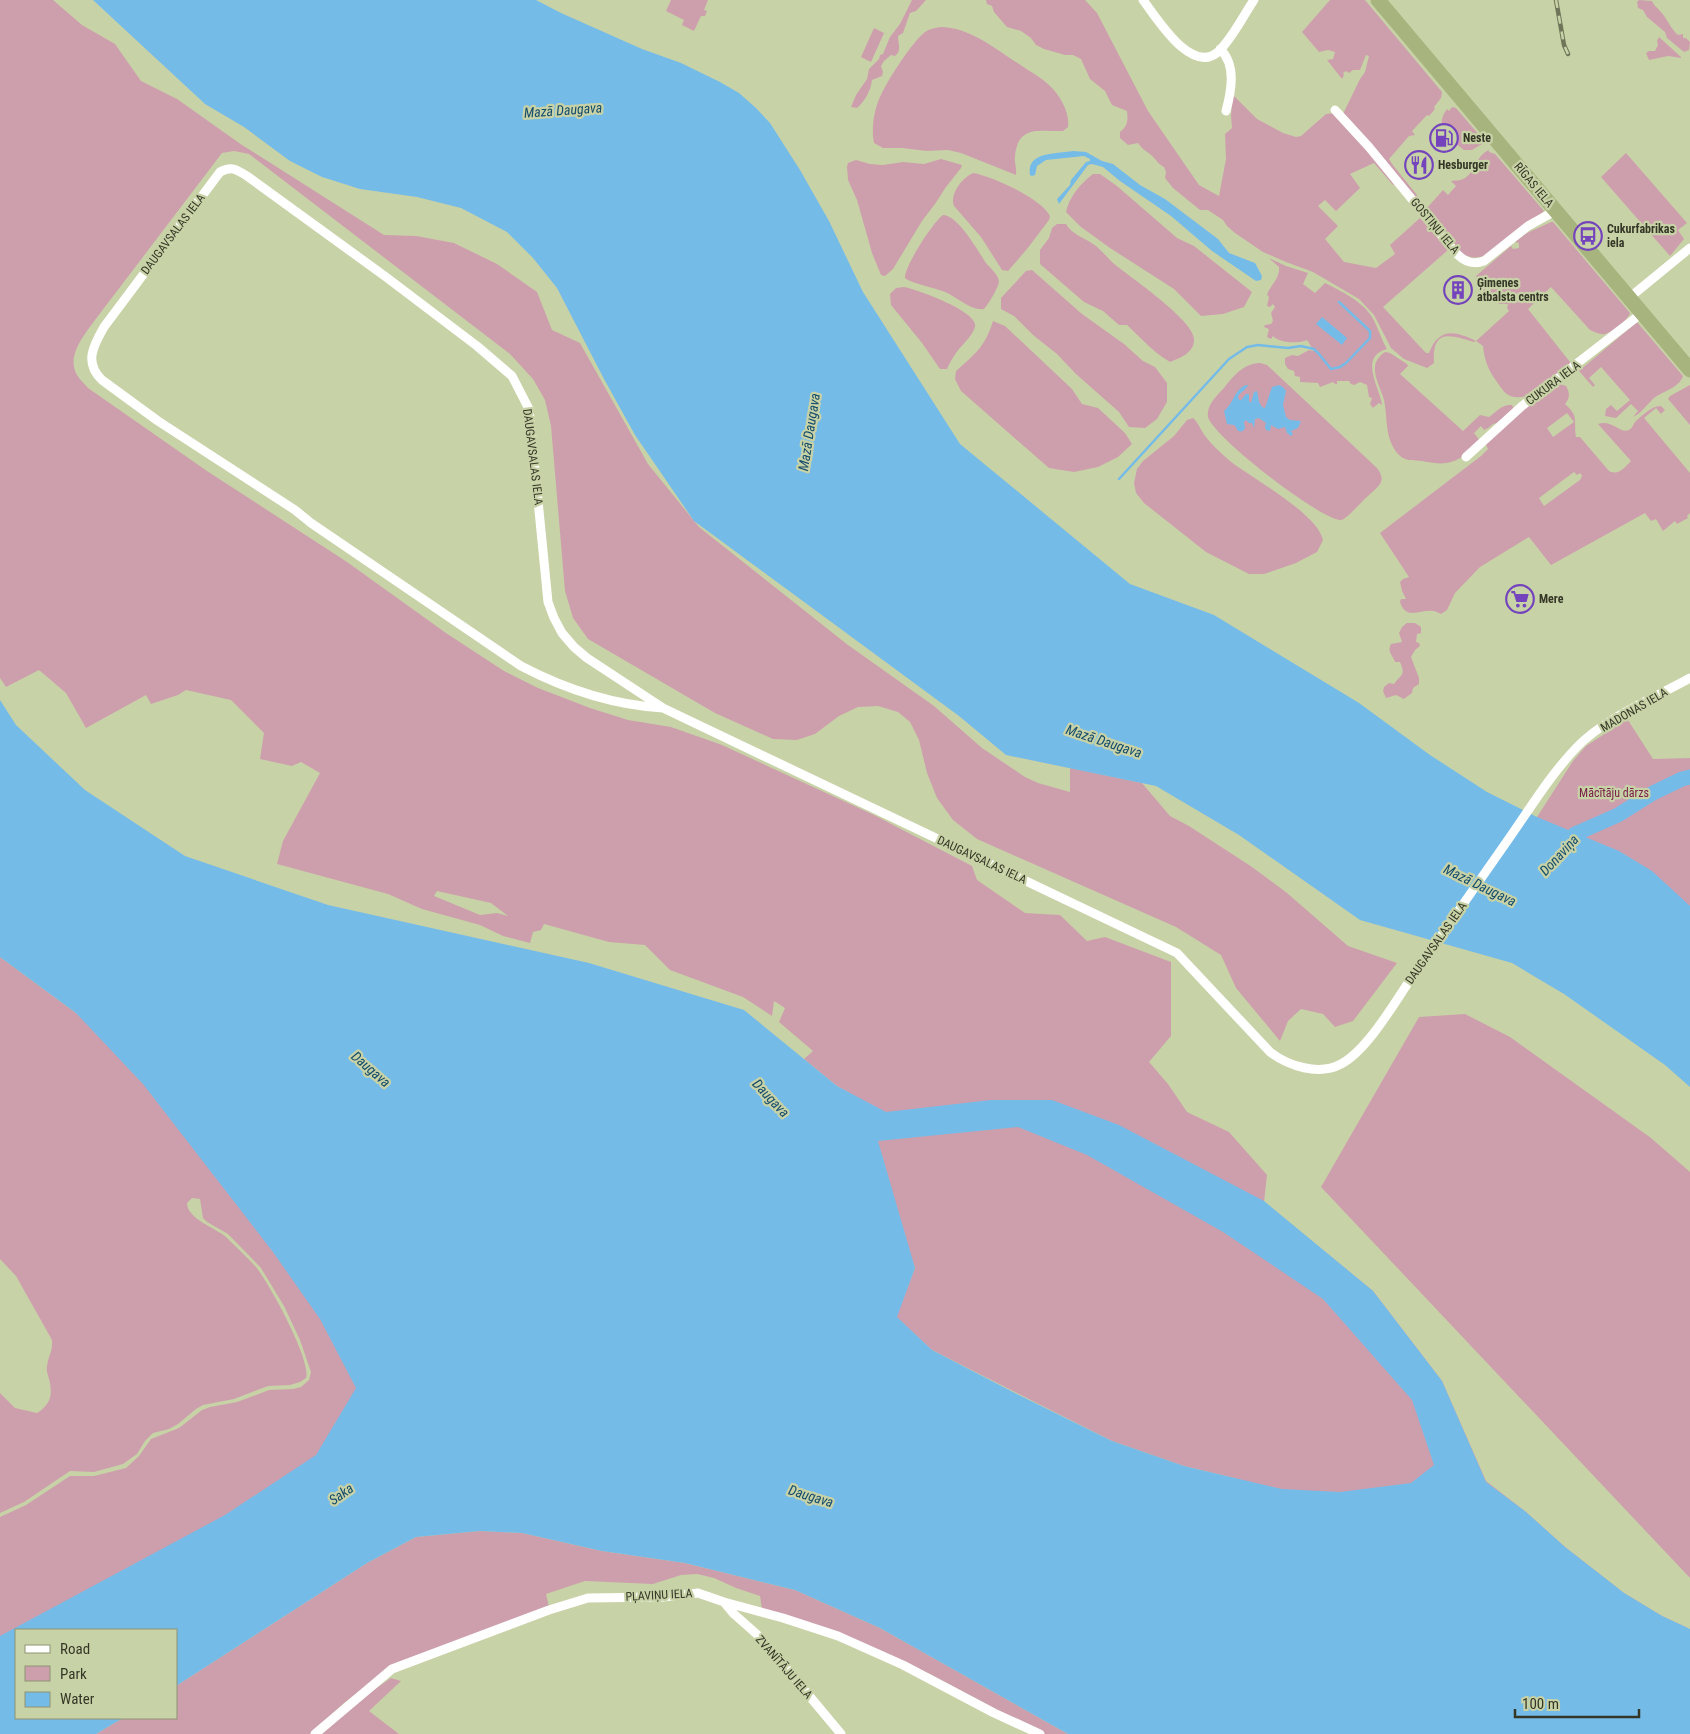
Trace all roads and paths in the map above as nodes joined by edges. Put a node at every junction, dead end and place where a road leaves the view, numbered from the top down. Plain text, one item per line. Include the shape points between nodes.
1 (1143, 0) edge
2 (1254, 0) edge
3 (1378, 0) edge
4 (1220, 49) junction
5 (1335, 110) dead end
6 (1226, 111) dead end
7 (1555, 211) junction
8 (1690, 248) edge
9 (1629, 298) junction
10 (1642, 314) junction
11 (1690, 370) edge
12 (1466, 456) dead end
13 (1690, 678) edge
14 (663, 708) junction
15 (1542, 791) joint
16 (724, 1602) junction
17 (315, 1734) edge
18 (841, 1734) edge
19 (1040, 1734) edge

1 - 4 street via 1186,52 1209,57
2 - 4 street
3 - 7 highway, RĪGAS IELA
4 - 6 street via 1228,59 1231,84
5 - 7 street, GOSTIŅU IELA via 1467,262 1484,261 1528,226
7 - 9 highway, RĪGAS IELA
8 - 9 street
9 - 10 highway, RĪGAS IELA
10 - 11 highway, RĪGAS IELA
10 - 12 street, CUKURA IELA via 1522,406
13 - 15 street, MADONAS IELA via 1616,718 1585,739
14 - 14 street, DAUGAVSALAS IELA via 607,700 568,688 521,666 158,421 94,372 92,354 104,327 220,172 236,169 247,176 386,277 512,376 530,409 548,602 554,618 562,633 587,658
14 - 15 street, DAUGAVSALAS IELA via 1177,953 1270,1052 1281,1060 1310,1068 1326,1069 1340,1065 1364,1044
16 - 17 street, PĻAVIŅU IELA via 698,1593 675,1597 574,1601 392,1669
16 - 18 street, ZVANĪTĀJU IELA via 761,1638
16 - 19 street, PĻAVIŅU IELA via 838,1636

